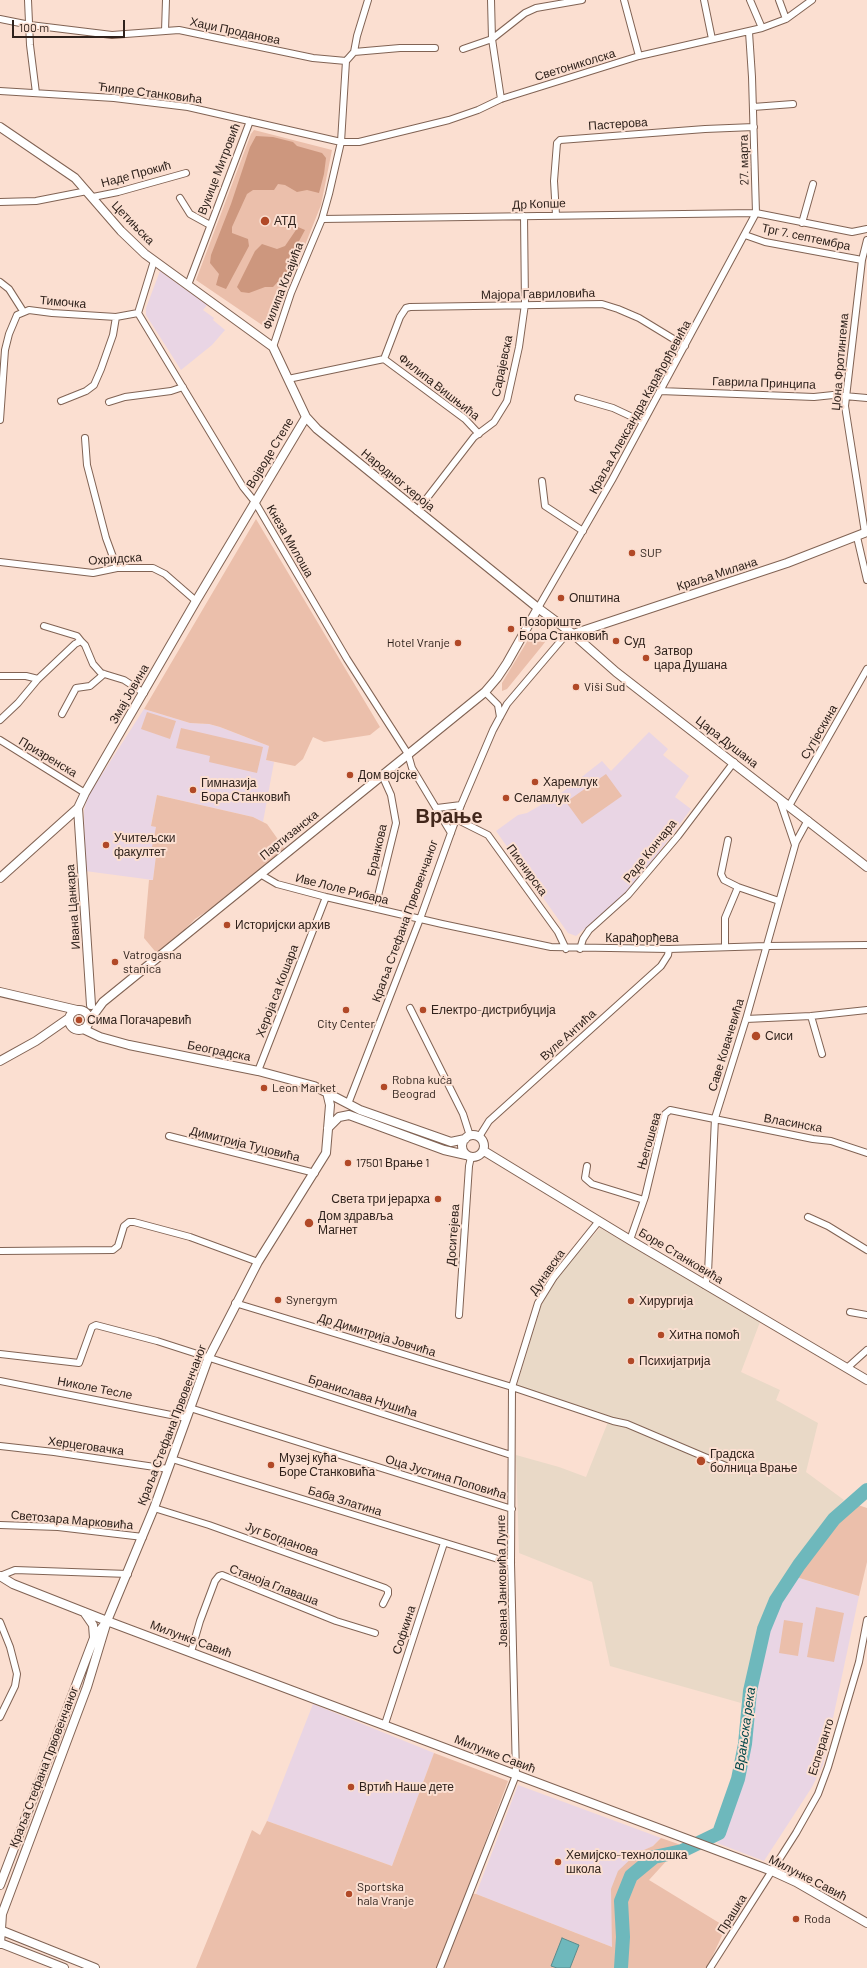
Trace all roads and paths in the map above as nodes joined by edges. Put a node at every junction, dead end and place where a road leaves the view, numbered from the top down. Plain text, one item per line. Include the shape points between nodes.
1 (28, 0) edge
2 (166, 0) edge
3 (368, 0) edge
4 (491, 0) edge
5 (582, 0) edge
6 (624, 0) edge
7 (704, 0) edge
8 (750, 0) edge
9 (779, 0) edge
10 (812, 0) edge
11 (786, 18) junction
12 (0, 19) edge
13 (30, 25) junction
14 (762, 28) junction
15 (165, 31) junction
16 (749, 32) junction
17 (492, 38) junction
18 (712, 39) junction
19 (435, 48) dead end
20 (463, 49) dead end
21 (354, 52) junction
22 (639, 56) junction
23 (346, 61) junction
24 (0, 91) edge
25 (36, 93) junction
26 (501, 98) junction
27 (793, 104) dead end
28 (753, 107) junction
29 (250, 121) junction
30 (0, 127) edge
31 (754, 127) junction
32 (341, 142) junction
33 (186, 173) dead end
34 (813, 184) dead end
35 (90, 194) junction
36 (180, 198) dead end
37 (0, 202) edge
38 (556, 214) junction
39 (756, 214) junction
40 (524, 216) junction
41 (322, 219) junction
42 (802, 223) junction
43 (210, 226) junction
44 (867, 229) edge
45 (745, 235) junction
46 (867, 240) edge
47 (862, 260) junction
48 (154, 261) junction
49 (0, 282) edge
50 (188, 285) junction
51 (525, 304) junction
52 (406, 308) joint
53 (23, 311) junction
54 (138, 312) junction
55 (116, 317) junction
56 (685, 346) junction
57 (273, 347) junction
58 (384, 359) junction
59 (288, 379) junction
60 (184, 387) junction
61 (660, 391) junction
62 (846, 396) junction
63 (578, 398) dead end
64 (867, 398) edge
65 (61, 401) dead end
66 (110, 402) dead end
67 (306, 417) junction
68 (0, 420) edge
69 (644, 422) junction
70 (479, 434) junction
71 (85, 438) dead end
72 (542, 481) dead end
73 (254, 502) junction
74 (417, 511) junction
75 (583, 531) junction
76 (866, 533) edge
77 (857, 536) junction
78 (0, 562) edge
79 (117, 568) junction
80 (867, 580) edge
81 (196, 601) junction
82 (538, 608) junction
83 (44, 626) dead end
84 (573, 634) junction
85 (81, 641) junction
86 (867, 669) edge
87 (104, 674) junction
88 (0, 676) edge
89 (38, 679) junction
90 (488, 689) junction
91 (144, 693) junction
92 (507, 704) junction
93 (498, 705) junction
94 (62, 714) dead end
95 (500, 718) junction
96 (0, 720) edge
97 (0, 740) edge
98 (408, 754) junction
99 (734, 762) junction
100 (382, 775) junction
101 (85, 793) junction
102 (778, 797) junction
103 (461, 805) junction
104 (789, 806) junction
105 (78, 808) junction
106 (437, 808) junction
107 (456, 819) junction
108 (808, 820) junction
109 (451, 833) junction
110 (728, 840) dead end
111 (795, 845) junction
112 (867, 867) edge
113 (260, 874) junction
114 (0, 878) edge
115 (738, 887) junction
116 (326, 897) junction
117 (779, 901) junction
118 (375, 908) junction
119 (420, 919) junction
120 (867, 945) edge
121 (766, 946) junction
122 (725, 947) junction
123 (566, 949) junction
124 (580, 949) junction
125 (669, 949) junction
126 (0, 992) edge
127 (103, 1002) junction
128 (92, 1005) junction
129 (59, 1007) junction
130 (410, 1008) dead end
131 (79, 1010) junction
132 (867, 1010) edge
133 (811, 1016) junction
134 (69, 1018) junction
135 (746, 1019) junction
136 (88, 1021) junction
137 (57, 1028) junction
138 (74, 1028) junction
139 (83, 1029) junction
140 (822, 1054) dead end
141 (0, 1061) edge
142 (258, 1071) junction
143 (327, 1092) junction
144 (348, 1104) junction
145 (715, 1118) junction
146 (328, 1128) junction
147 (169, 1136) dead end
148 (467, 1137) junction
149 (479, 1137) junction
150 (484, 1151) junction
151 (867, 1153) edge
152 (469, 1156) junction
153 (587, 1166) dead end
154 (315, 1173) junction
155 (644, 1200) junction
156 (808, 1217) dead end
157 (599, 1221) junction
158 (630, 1240) junction
159 (867, 1250) edge
160 (0, 1251) edge
161 (258, 1262) junction
162 (705, 1285) junction
163 (235, 1303) junction
164 (850, 1312) dead end
165 (867, 1315) edge
166 (458, 1316) dead end
167 (867, 1350) edge
168 (0, 1354) edge
169 (208, 1359) junction
170 (847, 1368) junction
171 (867, 1380) edge
172 (0, 1381) edge
173 (512, 1387) junction
174 (190, 1408) junction
175 (186, 1418) junction
176 (0, 1446) edge
177 (511, 1454) junction
178 (172, 1459) junction
179 (168, 1469) junction
180 (732, 1469) dead end
181 (154, 1508) junction
182 (512, 1509) junction
183 (0, 1525) edge
184 (143, 1537) junction
185 (444, 1543) junction
186 (511, 1563) junction
187 (128, 1574) junction
188 (0, 1576) edge
189 (383, 1604) dead end
190 (84, 1611) junction
191 (867, 1620) edge
192 (107, 1621) junction
193 (0, 1622) edge
194 (375, 1633) dead end
195 (94, 1638) junction
196 (191, 1652) junction
197 (77, 1684) junction
198 (87, 1687) junction
199 (0, 1717) edge
200 (385, 1724) junction
201 (516, 1775) junction
202 (772, 1871) junction
203 (0, 1885) edge
204 (867, 1923) edge
205 (0, 1930) edge
206 (0, 1944) edge
207 (64, 1968) edge
208 (95, 1968) edge
209 (440, 1968) edge
210 (710, 1968) edge

1 - 13 street
2 - 15 street
3 - 21 street
4 - 17 street
5 - 17 street via 530,11
6 - 22 street
7 - 18 street
8 - 14 street
9 - 11 street
10 - 11 street, Светониколска
11 - 14 street, Светониколска
12 - 13 street, Хаџи Проданова
13 - 15 street, Хаџи Проданова via 112,35
13 - 25 street
14 - 16 street, Светониколска
15 - 23 street, Хаџи Проданова via 190,31 313,58
16 - 18 street, Светониколска
16 - 28 street, 27. марта
17 - 20 street
17 - 26 street
18 - 22 street, Светониколска
19 - 21 street
21 - 23 street
22 - 26 street, Светониколска
23 - 32 street, Филипа Кљајића
24 - 25 street, Ћипре Станковића
25 - 29 street, Ћипре Станковића via 114,98 188,107
26 - 32 street, Светониколска via 478,110 449,120 359,142
27 - 28 street
28 - 31 street, 27. марта
29 - 32 street, Ћипре Станковића
29 - 43 street, Вукице Митровић
30 - 35 street, Цетињска via 64,169
31 - 38 street, Пастерова via 560,140 557,143 554,181
31 - 39 street, 27. марта
32 - 41 street, Филипа Кљајића
33 - 35 street, Наде Прокић via 113,193
34 - 42 street, Трг 7. септембра
35 - 37 street, Наде Прокић via 36,201
35 - 48 street, Цетињска via 121,231
36 - 43 street, Вукице Митровић via 190,214
38 - 39 street, Др Копше
38 - 40 street, Др Копше
39 - 42 street, Трг 7. септембра
39 - 45 street, Краља Александра Карађорђевића
40 - 41 street, Др Копше
40 - 51 street, Сарајевска
41 - 57 street, Филипа Кљајића
42 - 44 street, Трг 7. септембра via 852,232
43 - 50 street, Вукице Митровић
45 - 47 street, Трг 7. септембра via 766,242
45 - 56 street, Краља Александра Карађорђевића
46 - 47 street, Џона Фротингема
47 - 62 street, Џона Фротингема
48 - 50 street, Цетињска
48 - 54 street
49 - 53 street, Тимочка via 9,289
50 - 57 street, Цетињска
51 - 52 street, Мајора Гавриловића
51 - 56 street, Мајора Гавриловића via 579,303 610,306 650,325
51 - 70 street, Сарајевска via 507,401 494,422
52 - 58 street, Филипа Вишњића
53 - 55 street, Тимочка
53 - 68 street via 13,322 5,350
54 - 55 street, Тимочка
54 - 60 street, Кнеза Милоша
55 - 65 street via 113,335 94,385
56 - 61 street, Краља Александра Карађорђевића
57 - 59 street, Народног хероја
58 - 59 street, Филипа Вишњића
58 - 70 street, Филипа Вишњића via 465,420
59 - 67 street, Народног хероја
60 - 66 street
60 - 73 street, Кнеза Милоша
61 - 62 street, Гаврила Принципа
61 - 69 street, Краља Александра Карађорђевића
62 - 64 street, Гаврила Принципа
62 - 76 street, Џона Фротингема via 846,420
63 - 69 street via 613,408
67 - 73 street, Војводе Степе
67 - 74 street, Народног хероја via 317,429
69 - 75 street, Краља Александра Карађорђевића
70 - 74 street, Сарајевска
71 - 79 street via 88,465 106,538
72 - 75 street via 545,506
73 - 81 street, Змај Јовина
73 - 98 street, Кнеза Милоша
74 - 82 street, Народног хероја
75 - 82 street, Краља Александра Карађорђевића
76 - 77 street, Краља Милана
77 - 80 street
77 - 84 street, Краља Милана via 787,563
78 - 79 street, Охридска via 93,573
79 - 81 street, Охридска via 160,571
81 - 91 street, Змај Јовина
82 - 84 street, Народног хероја
82 - 90 street, Партизанска via 507,663
83 - 85 street via 77,636
84 - 92 street, Краља Стефана Првовенчаног via 564,637
84 - 99 street, Цара Душана via 616,672
85 - 87 street via 93,664
85 - 89 street
86 - 104 street, Сутјескина
87 - 91 street via 124,680
87 - 94 street via 90,686 76,688
88 - 89 street via 26,676
89 - 96 street
90 - 93 street
90 - 98 street, Партизанска
91 - 101 street, Змај Јовина
92 - 93 street
92 - 95 street, Краља Стефана Првовенчаног
93 - 95 street
95 - 103 street, Краља Стефана Првовенчаног
97 - 101 street, Призренска
98 - 100 street, Партизанска
98 - 106 street, Кнеза Милоша via 412,768
99 - 102 street, Цара Душана
99 - 124 street, Раде Кончара via 634,889 589,930
100 - 113 street, Партизанска
100 - 118 street, Бранкова via 391,795 396,823
101 - 105 street, Змај Јовина
102 - 104 street, Цара Душана
102 - 111 street
103 - 106 street
103 - 107 street, Краља Стефана Првовенчаног
104 - 108 street, Цара Душана
105 - 114 street, Змај Јовина
105 - 128 street, Ивана Цанкара
106 - 109 street, Кнеза Милоша
107 - 109 street, Краља Стефана Првовенчаног
107 - 123 street, Пионирска via 488,835 558,932
108 - 111 street, Саве Ковачевића
108 - 112 street, Цара Душана
109 - 119 street, Краља Стефана Првовенчаног
110 - 115 street via 721,874 724,880
111 - 117 street, Саве Ковачевића
113 - 116 street, Иве Лоле Рибара via 277,884
113 - 127 street, Партизанска
115 - 117 street
115 - 122 street via 725,918
116 - 118 street, Иве Лоле Рибара
116 - 142 street, Хероја са Кошара
117 - 121 street, Саве Ковачевића
118 - 119 street, Иве Лоле Рибара
119 - 123 street, Карађорђева
119 - 144 street, Краља Стефана Првовенчаног
120 - 121 street, Карађорђева
121 - 122 street, Карађорђева
121 - 135 street, Саве Ковачевића
122 - 125 street, Карађорђева
123 - 124 street, Карађорђева
124 - 125 street, Карађорђева
125 - 149 street, Вуле Антића via 661,966 489,1121
126 - 129 street
127 - 128 street, Партизанска
127 - 136 street, Партизанска
128 - 131 street, Партизанска
129 - 131 street
129 - 134 street
130 - 148 street via 463,1114
131 - 134 street via 72,1013
131 - 136 street via 86,1013
132 - 133 street
133 - 135 street
133 - 140 street
134 - 137 street
134 - 138 street
135 - 145 street, Саве Ковачевића
136 - 139 street
137 - 138 street
137 - 141 street
138 - 139 street
139 - 142 street, Београдска via 129,1045
142 - 143 street, Београдска
143 - 144 street, Београдска
143 - 146 street, Краља Стефана Првовенчаног via 330,1105
144 - 148 street, Београдска via 451,1142
145 - 151 street, Власинска via 831,1141
145 - 155 street, Његошева via 670,1110 667,1112
145 - 162 street, Саве Ковачевића via 708,1273
146 - 152 street via 339,1117 349,1115 444,1150
146 - 154 street, Краља Стефана Првовенчаног via 326,1153
147 - 154 street, Димитрија Туцовића
148 - 149 street
148 - 152 street via 462,1148
149 - 150 street via 484,1144
150 - 152 street via 478,1156
150 - 157 street, Боре Станковића
152 - 166 street, Доситејева
153 - 155 street via 585,1178 592,1184
154 - 161 street, Краља Стефана Првовенчаног
155 - 158 street, Његошева
156 - 159 street
157 - 158 street, Боре Станковића
157 - 173 street, Дунавска via 554,1277 538,1303
158 - 162 street, Боре Станковића
160 - 161 street via 113,1250 118,1246 124,1226 134,1222 190,1237
161 - 163 street, Краља Стефана Првовенчаног
162 - 170 street, Боре Станковића
163 - 169 street, Краља Стефана Првовенчаног
163 - 173 street, Др Димитрија Јовчића
164 - 165 street
167 - 170 street
168 - 169 street, Бранислава Нушића via 79,1363 92,1327 96,1325
169 - 174 street, Краља Стефана Првовенчаног
169 - 177 street, Бранислава Нушића
170 - 171 street, Боре Станковића
172 - 175 street, Николе Тесле
173 - 177 street, Јована Јанковића Лунге
173 - 180 street, Др Димитрија Јовчића via 613,1422 627,1424
174 - 175 street, Краља Стефана Првовенчаног
174 - 182 street, Оца Јустина Поповића
175 - 178 street, Краља Стефана Првовенчаног
176 - 179 street, Херцеговачка
177 - 182 street, Јована Јанковића Лунге
178 - 179 street, Краља Стефана Првовенчаног
178 - 185 street, Баба Златина
179 - 181 street, Краља Стефана Првовенчаног
181 - 184 street, Краља Стефана Првовенчаног
181 - 189 street, Југ Богданова via 385,1588 388,1594
182 - 186 street, Јована Јанковића Лунге
183 - 184 street, Светозара Марковића via 58,1527
184 - 187 street, Краља Стефана Првовенчаног
185 - 186 street, Баба Златина
185 - 200 street, Софкина
186 - 201 street, Јована Јанковића Лунге
187 - 188 street via 16,1570
187 - 192 street, Краља Стефана Првовенчаног
188 - 190 street, Милунке Савић via 13,1584
190 - 192 street, Милунке Савић
190 - 195 street via 93,1625
191 - 202 street, Есперанто via 859,1662 818,1794
192 - 195 street, Краља Стефана Првовенчаног
192 - 196 street, Милунке Савић
192 - 198 street, Краља Стефана Првовенчаног
193 - 199 street via 17,1674 15,1686
194 - 196 street, Станоја Главаша via 336,1621 222,1575 215,1581
195 - 197 street, Краља Стефана Првовенчаног
196 - 200 street, Милунке Савић
197 - 198 street
197 - 203 street, Краља Стефана Првовенчаног
198 - 205 street, Краља Стефана Првовенчаног via 2,1914
200 - 201 street, Милунке Савић
201 - 202 street, Милунке Савић
201 - 209 street
202 - 204 street, Милунке Савић
202 - 210 street, Прашка
205 - 206 street, Краља Стефана Првовенчаног
205 - 208 street
206 - 207 street

